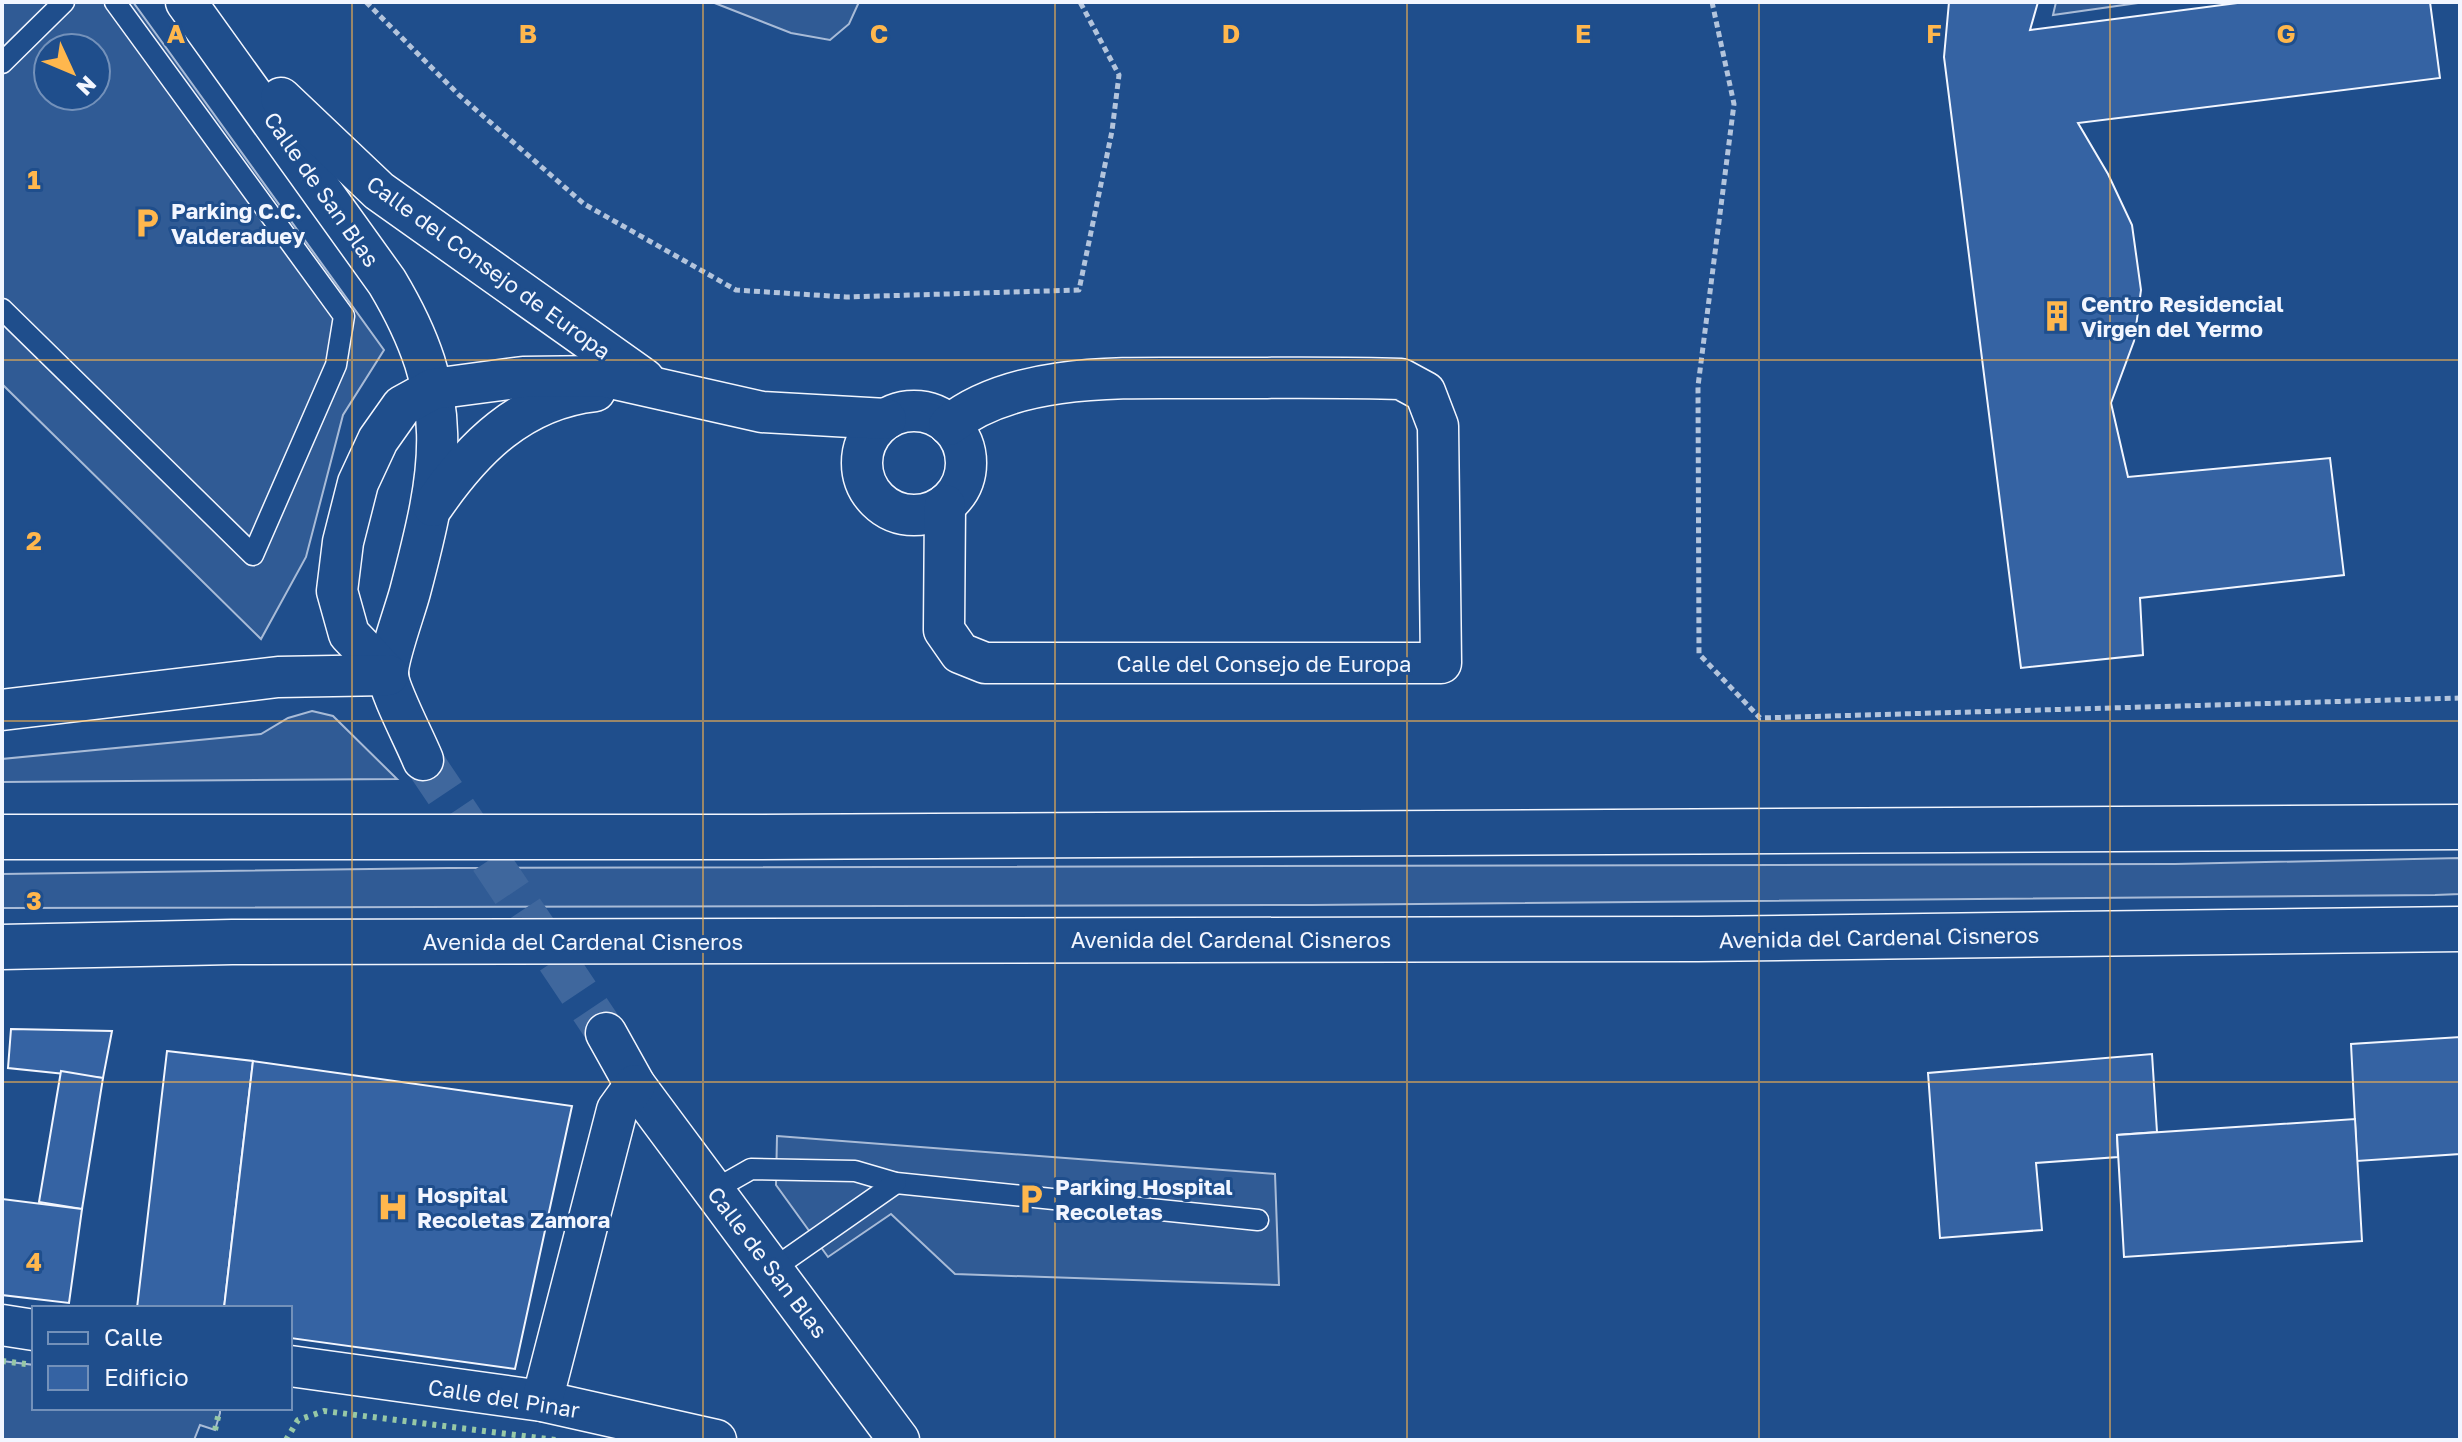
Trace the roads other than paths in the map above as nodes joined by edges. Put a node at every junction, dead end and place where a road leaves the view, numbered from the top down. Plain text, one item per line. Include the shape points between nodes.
1 (64, 2) edge
2 (115, 2) edge
3 (190, 6) edge
4 (2, 63) edge
5 (2, 309) edge
6 (651, 384) junction
7 (433, 389) junction
8 (886, 419) junction
9 (949, 425) junction
10 (945, 505) junction
11 (433, 506) junction
12 (388, 675) junction
13 (2, 710) edge
14 (423, 760) tunnel mouth
15 (2460, 827) edge
16 (2, 837) edge
17 (2460, 929) edge
18 (2, 947) edge
19 (606, 1033) tunnel mouth
20 (635, 1085) junction
21 (896, 1183) junction
22 (714, 1190) junction
23 (1258, 1220) dead end
24 (773, 1269) junction
25 (2, 1325) edge
26 (32, 1330) edge
27 (292, 1366) edge
28 (542, 1401) junction
29 (716, 1440) edge
30 (899, 1440) edge

1 - 4 lane
2 - 5 lane via 344,316 336,365 253,555
3 - 6 street, Calle del Consejo de Europa via 379,191
3 - 7 street, Calle de San Blas via 387,282 409,319
6 - 7 street, Calle del Consejo de Europa via 602,376 539,377
6 - 8 street, Calle del Consejo de Europa via 762,412
6 - 11 street, Calle del Consejo de Europa via 570,393 527,413 491,435 460,466
7 - 11 street, Calle de San Blas via 438,441
7 - 12 street via 402,406 378,440 358,483 343,542 337,591 349,634
8 - 9 street via 919,410
8 - 10 street via 869,435 863,453 862,472 869,489 880,503 905,514 929,513
9 - 10 street via 967,459 965,477
9 - 10 street, Calle del Consejo de Europa via 967,410 1072,381 1401,379 1425,392 1438,426 1441,663 985,663 960,653 944,630
11 - 12 street, Calle de San Blas
12 - 13 street via 278,677
12 - 14 street
15 - 16 highway
17 - 18 highway, Avenida del Cardenal Cisneros via 1730,939
19 - 20 street, Calle de San Blas
20 - 22 street, Calle de San Blas
20 - 28 street via 617,1110
21 - 22 lane via 855,1171 751,1169
21 - 23 lane
21 - 24 lane
22 - 24 street, Calle de San Blas
24 - 30 street, Calle de San Blas
25 - 26 street
27 - 28 street, Calle del Pinar
28 - 29 street, Calle del Pinar

